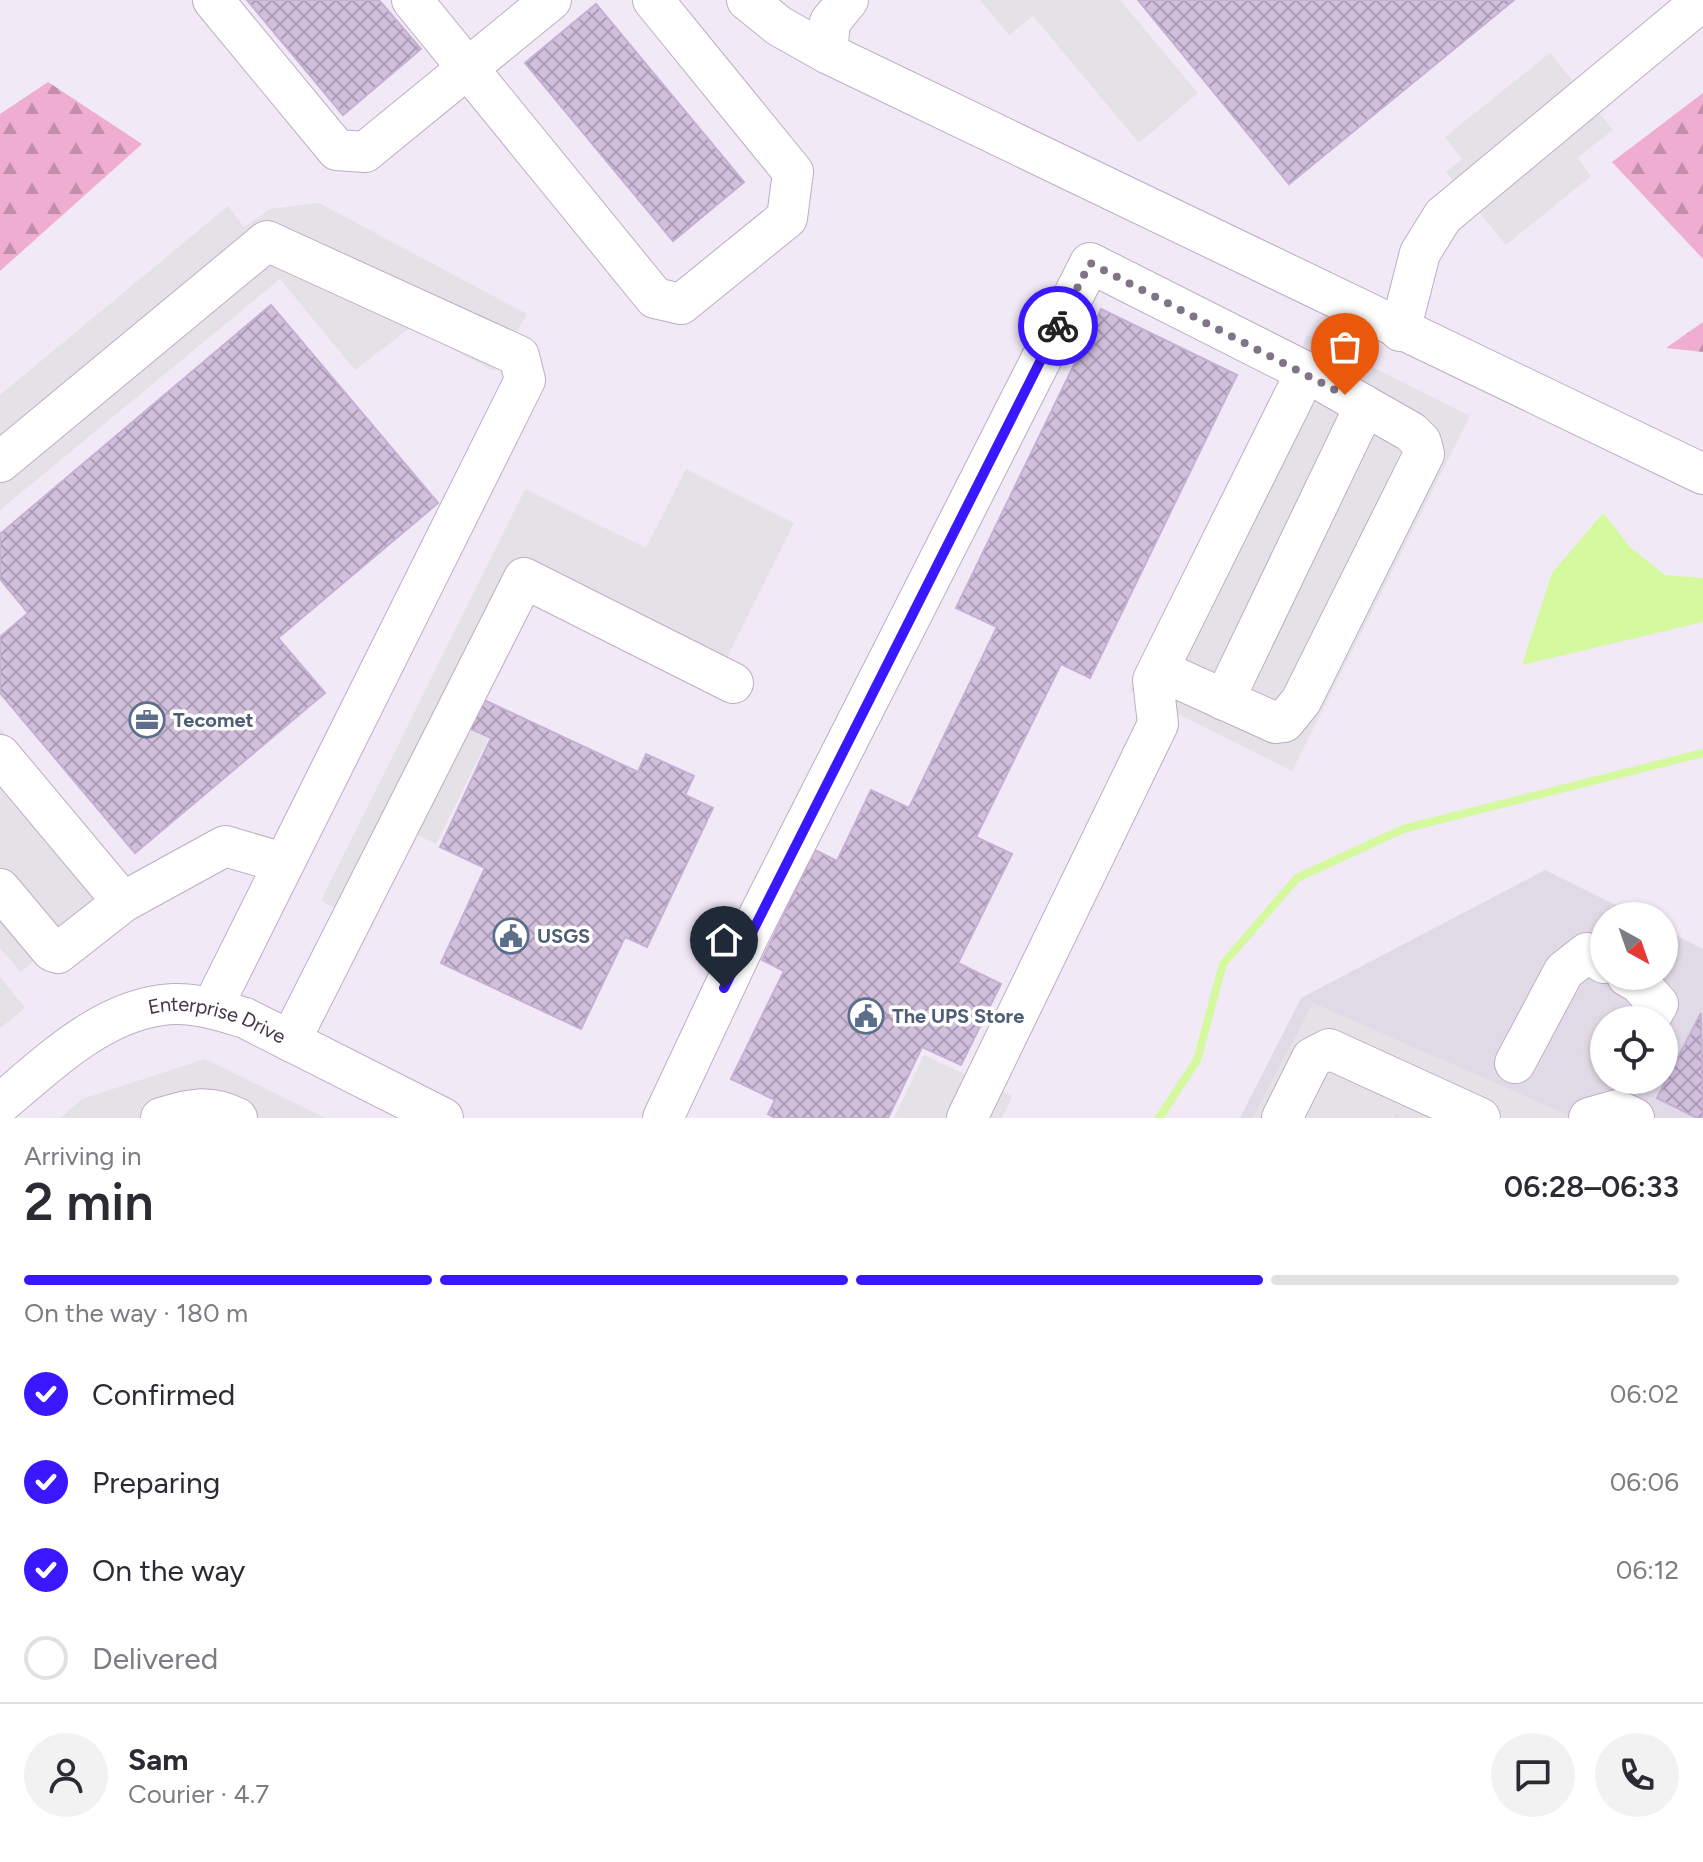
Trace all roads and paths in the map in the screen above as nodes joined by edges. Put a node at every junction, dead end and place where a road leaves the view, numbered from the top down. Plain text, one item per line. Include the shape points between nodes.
1 (213, 0) edge
2 (412, 0) edge
3 (551, 0) edge
4 (653, 0) edge
5 (747, 0) edge
6 (848, 0) edge
7 (1703, 0) edge
8 (827, 53) junction
9 (468, 69) junction
10 (1400, 331) junction
11 (1306, 372) junction
12 (1365, 406) junction
13 (0, 462) edge
14 (1703, 474) edge
15 (1159, 670) junction
16 (733, 683) dead end
17 (1224, 700) junction
18 (0, 755) edge
19 (283, 863) junction
20 (0, 889) edge
21 (123, 902) junction
22 (1590, 955) edge
23 (1645, 990) edge
24 (1657, 1006) edge
25 (212, 1008) junction
26 (290, 1041) junction
27 (1515, 1063) dead end
28 (1613, 1094) edge
29 (0, 1104) edge
30 (432, 1116) edge
31 (1607, 1117) edge
32 (161, 1118) edge
33 (237, 1118) edge
34 (663, 1118) edge
35 (967, 1118) edge
36 (1282, 1118) edge
37 (1480, 1118) edge

1 - 9 street via 337,150 365,152
2 - 9 street
3 - 9 street
4 - 9 street via 793,172 787,218 681,304 655,298
5 - 8 street via 779,26
6 - 8 street via 830,22
7 - 10 street via 1443,216 1420,253
8 - 10 street
10 - 14 street
11 - 12 street
11 - 15 street
11 - 34 street via 1090,263 748,937
12 - 17 street
12 - 17 street via 1411,432 1424,454 1378,551 1293,715 1276,723
13 - 19 street via 267,241 519,356 525,380
15 - 17 street
15 - 35 street via 1153,680 1158,724
16 - 26 street via 524,578
18 - 21 street
19 - 21 street via 225,846
19 - 25 street
20 - 21 street via 58,953
22 - 27 street via 1564,971
23 - 24 street
25 - 26 street, Enterprise Drive
25 - 29 street, Enterprise Drive via 172,1004 124,1016 70,1046
26 - 30 street, Enterprise Drive
28 - 31 street
32 - 33 street via 196,1107
36 - 37 street via 1312,1058 1329,1049

